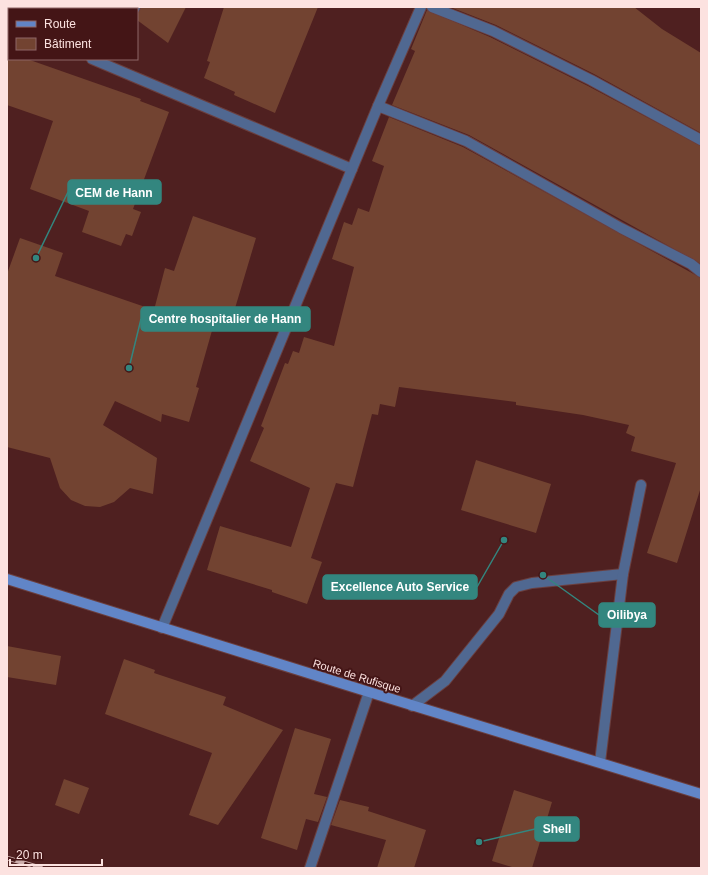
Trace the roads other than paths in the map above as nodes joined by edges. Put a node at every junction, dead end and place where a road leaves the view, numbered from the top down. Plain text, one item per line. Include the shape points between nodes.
1 (421, 7) edge
2 (432, 7) edge
3 (98, 60) edge
4 (109, 62) edge
5 (378, 106) junction
6 (701, 140) edge
7 (352, 169) junction
8 (701, 272) edge
9 (641, 485) dead end
10 (623, 574) junction
11 (7, 579) edge
12 (162, 628) junction
13 (369, 692) junction
14 (412, 706) junction
15 (600, 762) junction
16 (701, 794) edge
17 (310, 868) edge

1 - 5 street
2 - 6 street via 493,31 591,80
3 - 4 street
4 - 7 street
5 - 7 street
5 - 8 street via 466,141 691,264
7 - 12 street
9 - 10 street
10 - 14 street via 532,583 516,588 509,594 499,614 445,681
10 - 15 street
11 - 12 main road, Route de Rufisque
12 - 13 main road, Route de Rufisque
13 - 14 main road, Route de Rufisque
13 - 17 street
14 - 15 main road, Route de Rufisque
15 - 16 main road, Route de Rufisque

